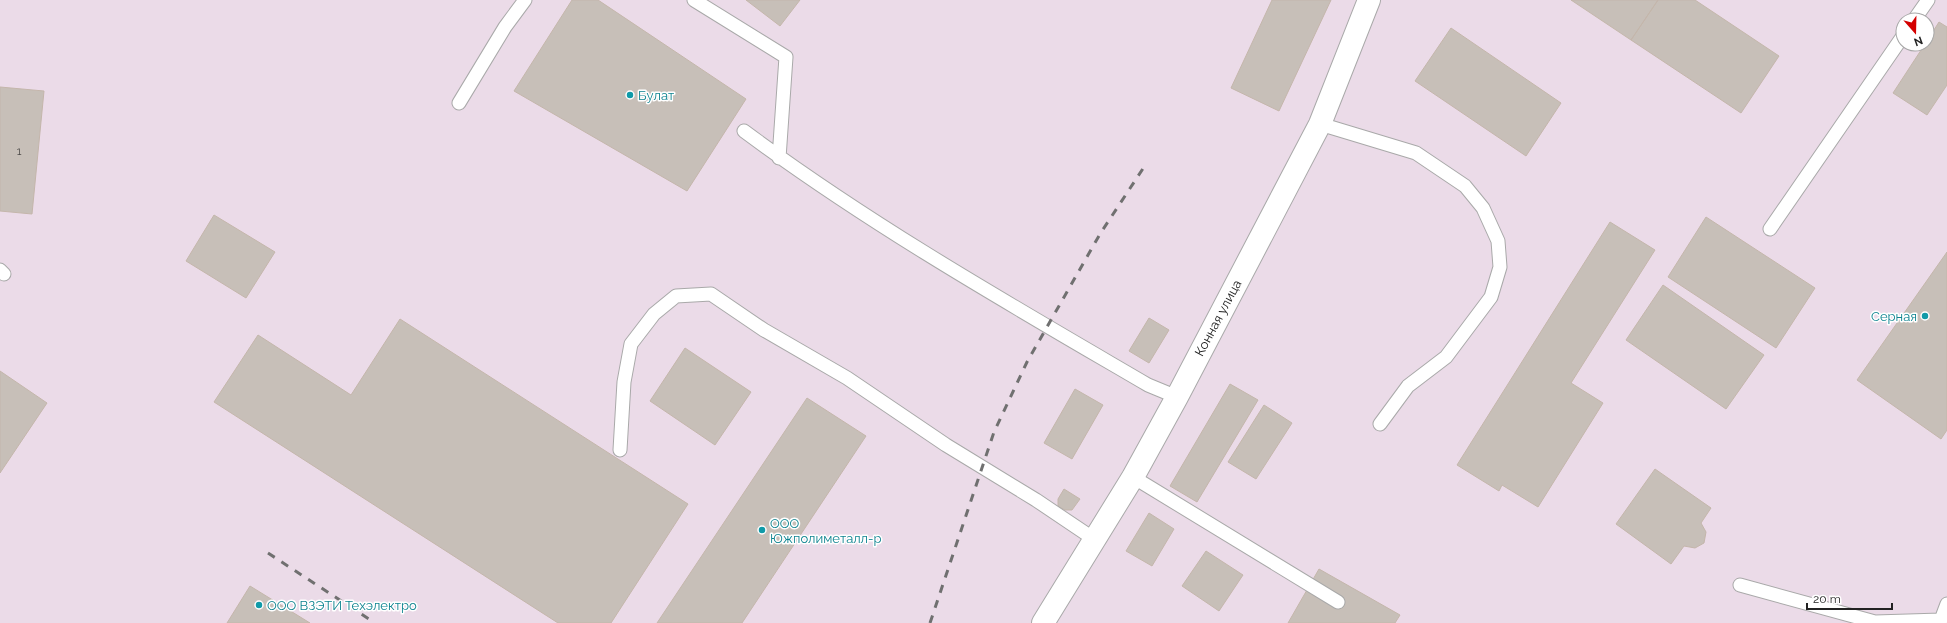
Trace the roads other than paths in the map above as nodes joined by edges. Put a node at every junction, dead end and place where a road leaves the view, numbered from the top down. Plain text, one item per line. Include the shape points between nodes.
1 (525, 0) edge
2 (694, 0) edge
3 (1369, 0) edge
4 (1928, 0) edge
5 (1920, 12) edge
6 (1895, 48) edge
7 (459, 103) dead end
8 (1320, 124) junction
9 (744, 131) dead end
10 (780, 158) junction
11 (1770, 229) dead end
12 (1177, 397) junction
13 (1380, 424) dead end
14 (620, 450) dead end
15 (1133, 477) junction
16 (1094, 539) junction
17 (1740, 585) dead end
18 (1338, 602) dead end
19 (1947, 604) edge
20 (1941, 621) edge
21 (1043, 623) edge

1 - 7 lane via 505,27
2 - 10 lane via 786,58
3 - 8 street, Конная улица
4 - 5 lane
6 - 11 lane
8 - 12 street, Конная улица
8 - 13 lane via 1416,153 1465,186 1482,208 1498,241 1500,267 1491,297 1446,357 1408,386
9 - 10 lane
10 - 12 lane via 925,254 1148,386
12 - 15 street, Конная улица
14 - 16 lane via 624,382 631,344 654,314 676,296 711,294 764,330 847,378 946,445
15 - 16 street, Конная улица
15 - 18 lane
16 - 21 street, Конная улица
17 - 20 lane via 1875,622
19 - 20 lane

